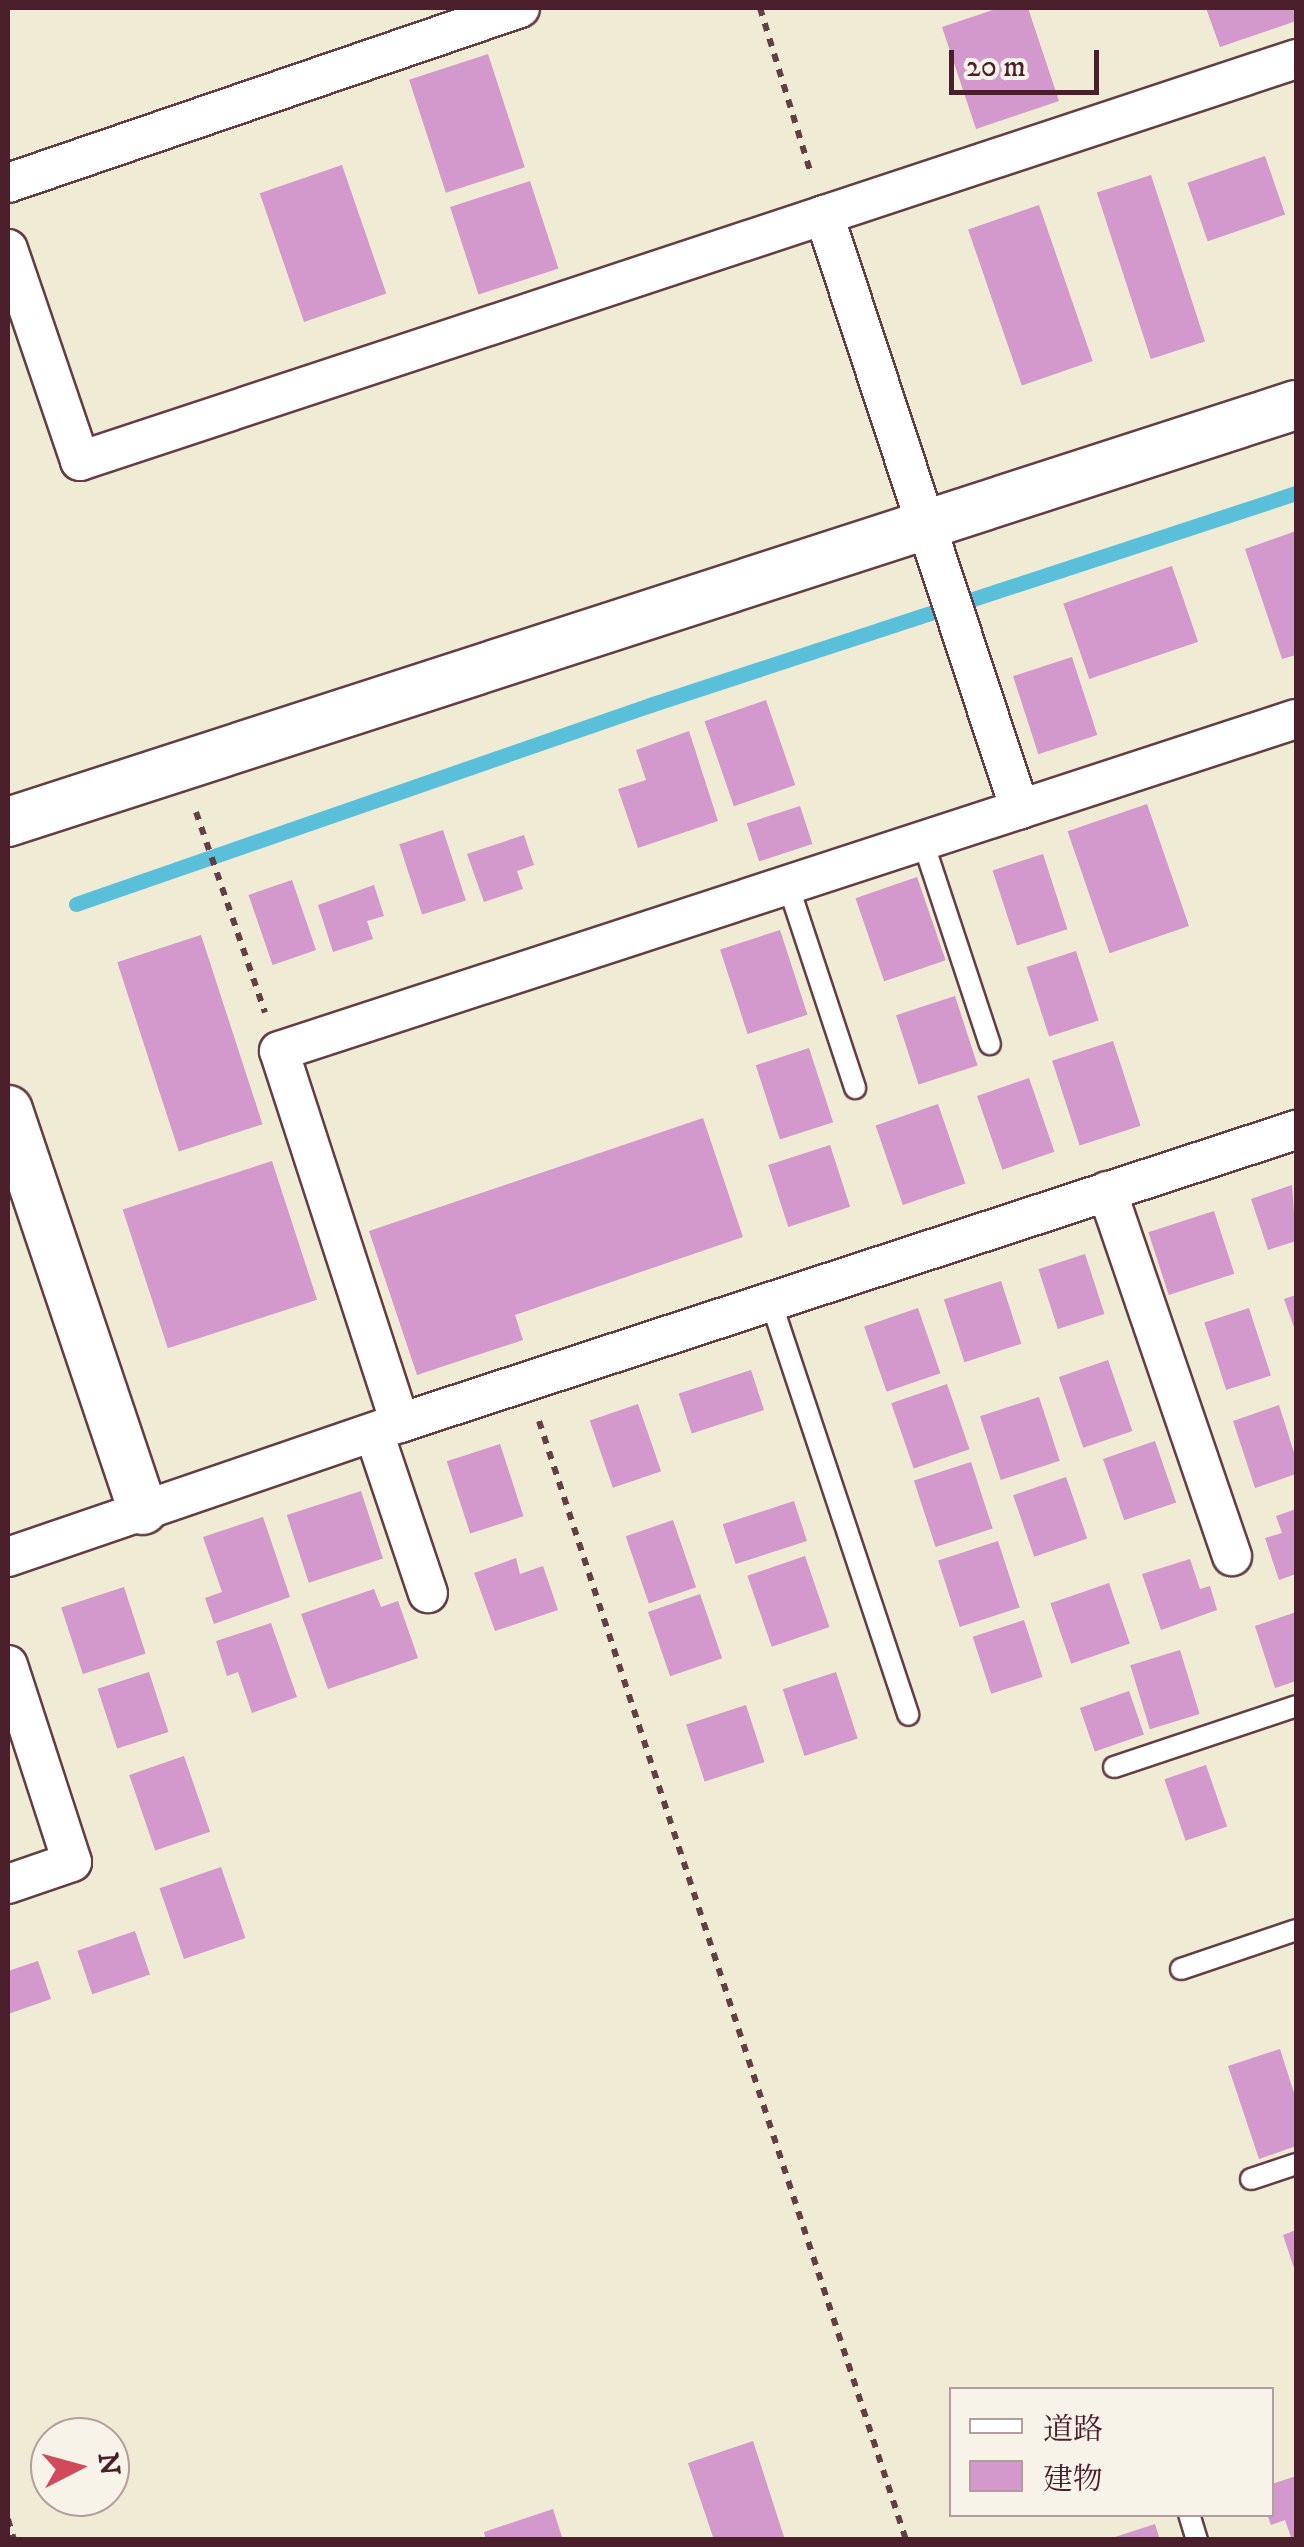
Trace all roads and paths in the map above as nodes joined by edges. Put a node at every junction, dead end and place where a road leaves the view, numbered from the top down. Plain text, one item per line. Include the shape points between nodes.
1 (520, 8) edge
2 (760, 8) edge
3 (1296, 58) edge
4 (8, 183) edge
5 (824, 215) junction
6 (8, 249) edge
7 (20, 329) edge
8 (1296, 405) edge
9 (928, 527) junction
10 (1296, 719) edge
11 (1020, 810) junction
12 (8, 822) edge
13 (204, 837) dead end
14 (923, 842) junction
15 (788, 885) junction
16 (990, 1044) dead end
17 (279, 1051) junction
18 (856, 1088) dead end
19 (8, 1110) edge
20 (1296, 1130) edge
21 (1107, 1192) junction
22 (771, 1302) junction
23 (526, 1382) junction
24 (387, 1428) junction
25 (143, 1510) junction
26 (1232, 1556) dead end
27 (8, 1557) edge
28 (428, 1594) dead end
29 (8, 1666) edge
30 (1296, 1706) edge
31 (908, 1715) dead end
32 (1114, 1767) dead end
33 (8, 1884) edge
34 (1296, 1930) edge
35 (1182, 1969) dead end
36 (1296, 2164) edge
37 (1251, 2180) dead end
38 (8, 2519) edge
39 (14, 2540) edge
40 (906, 2540) edge

1 - 4 street
2 - 5 path
3 - 5 street
5 - 7 street via 80,461
5 - 9 street
6 - 7 street
8 - 9 street
9 - 11 street
9 - 12 street
10 - 11 street
11 - 14 street
13 - 17 path
14 - 15 street
14 - 16 lane
15 - 17 street
15 - 18 lane
17 - 24 street
19 - 25 street
20 - 21 street
21 - 22 street
21 - 26 street
22 - 23 street
22 - 31 lane
23 - 24 street
23 - 40 path
24 - 25 street
24 - 28 street
25 - 27 street
29 - 33 street via 72,1862
30 - 32 lane
34 - 35 lane
36 - 37 lane
38 - 39 path

